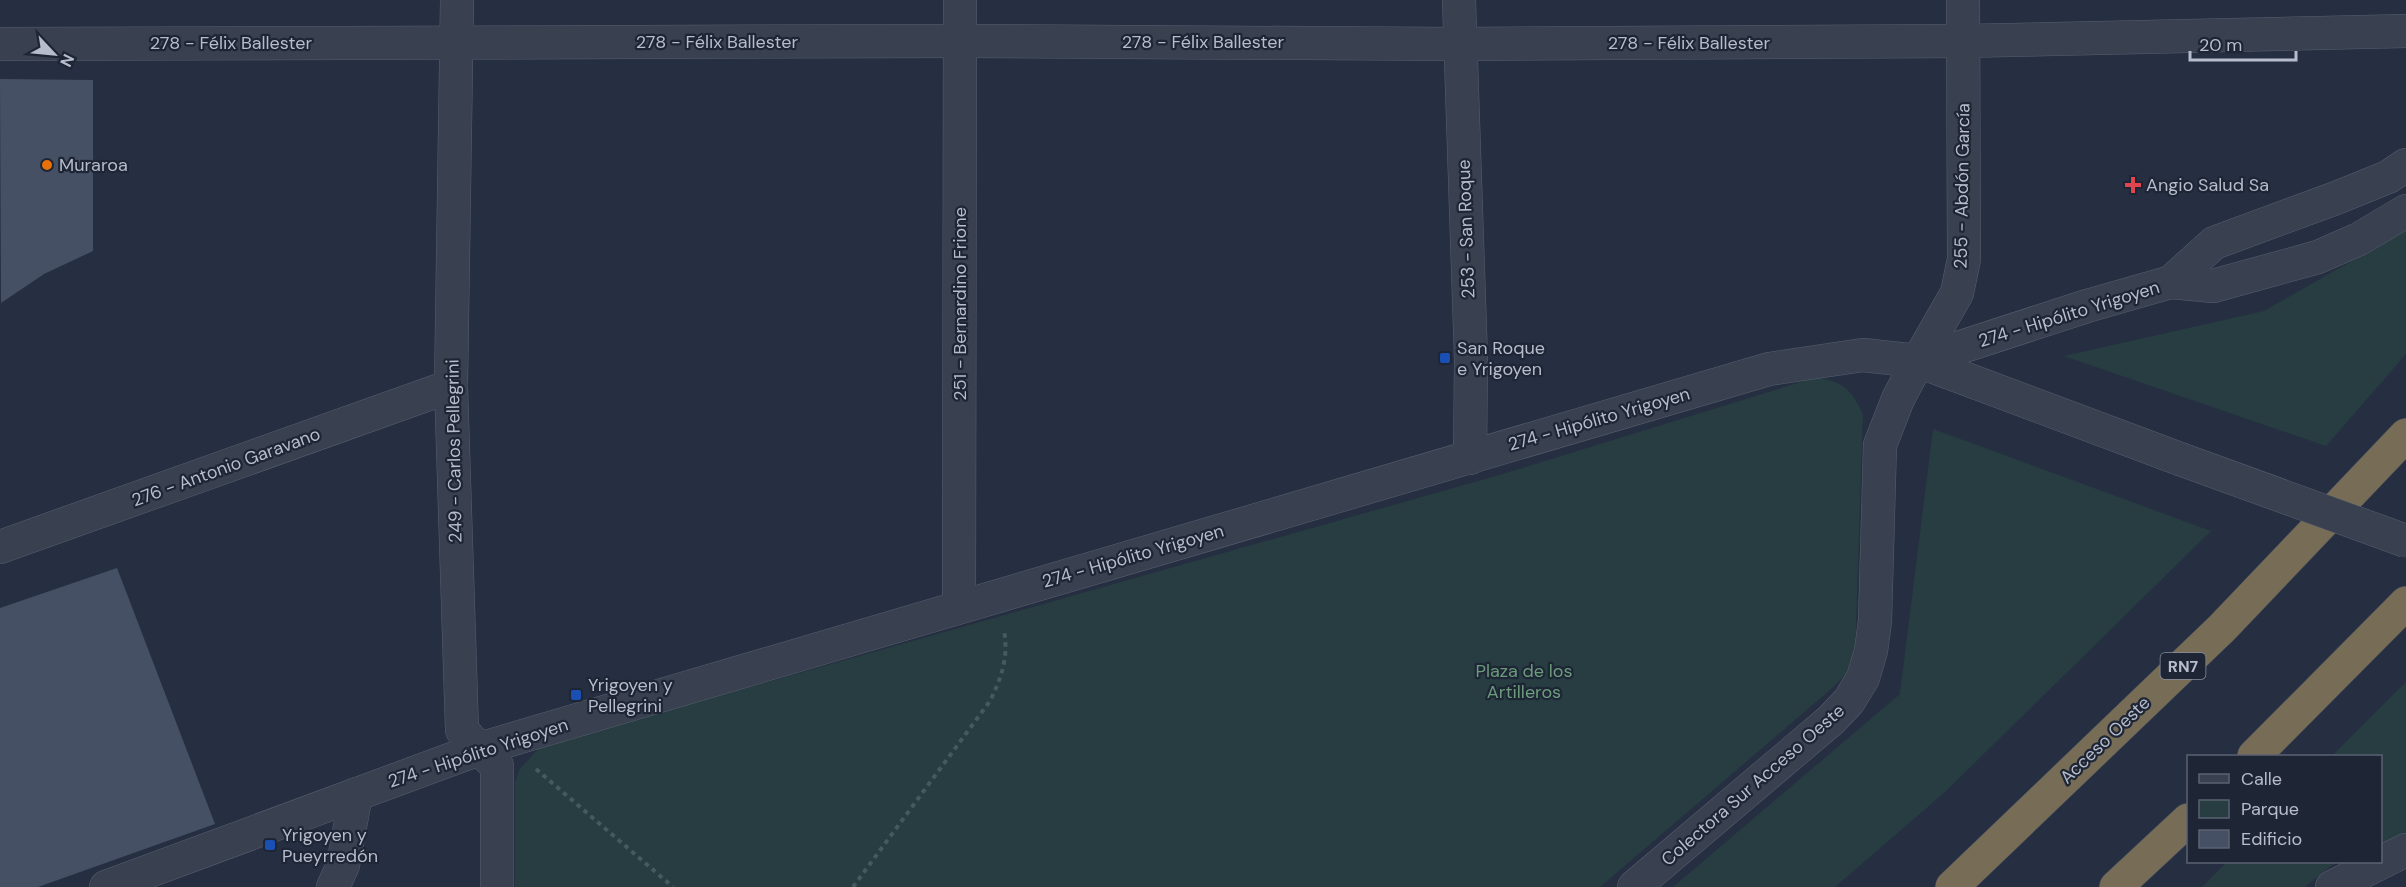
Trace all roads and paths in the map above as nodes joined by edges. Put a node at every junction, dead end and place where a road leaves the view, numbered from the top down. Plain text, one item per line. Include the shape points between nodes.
1 (457, 0) edge
2 (960, 0) edge
3 (1459, 0) edge
4 (1963, 0) edge
5 (2406, 31) edge
6 (960, 41) junction
7 (1963, 41) junction
8 (457, 42) junction
9 (0, 44) edge
10 (1459, 44) junction
11 (2406, 165) edge
12 (2406, 211) edge
13 (2171, 282) junction
14 (1918, 362) junction
15 (452, 386) junction
16 (2406, 435) edge
17 (1470, 458) junction
18 (2406, 541) edge
19 (0, 548) edge
20 (2406, 603) edge
21 (959, 608) junction
22 (1003, 622) dead end
23 (479, 749) junction
24 (2255, 755) edge
25 (535, 768) dead end
26 (356, 794) junction
27 (2187, 821) edge
28 (2187, 827) edge
29 (2014, 829) junction
30 (2406, 850) edge
31 (2382, 862) edge
32 (2380, 863) edge
33 (106, 887) edge
34 (333, 887) edge
35 (497, 887) edge
36 (673, 887) edge
37 (853, 887) edge
38 (1634, 887) edge
39 (1934, 887) edge
40 (1952, 887) edge
41 (2116, 887) edge
42 (2137, 887) edge
43 (2332, 887) edge

1 - 8 street, 249 - Carlos Pellegrini
2 - 6 street, 251 - Bernardino Frione
3 - 10 street, 253 - San Roque
4 - 7 street, 255 - Abdón García
5 - 7 street, 278 - Félix Ballester
6 - 8 street, 278 - Félix Ballester
6 - 10 street, 278 - Félix Ballester
6 - 21 street, 251 - Bernardino Frione
7 - 10 street, 278 - Félix Ballester
7 - 14 street, 255 - Abdón García via 1964,260 1957,293
8 - 9 street, 278 - Félix Ballester
8 - 15 street, 249 - Carlos Pellegrini
10 - 17 street, 253 - San Roque via 1471,359
11 - 13 street, 274 - Hipólito Yrigoyen via 2368,186 2214,243
12 - 13 street, 274 - Hipólito Yrigoyen via 2360,239 2318,257 2213,286
13 - 14 street, 274 - Hipólito Yrigoyen
14 - 17 street, 274 - Hipólito Yrigoyen via 1863,355 1769,369
14 - 18 street, bridge
14 - 38 street, Colectora Sur Acceso Oeste via 1880,445 1875,621 1863,678 1832,720
15 - 19 street, 276 - Antonio Garavano
15 - 23 street, 249 - Carlos Pellegrini via 462,730
16 - 29 highway, Acceso Oeste / RN7 via 2222,628
17 - 21 street, 274 - Hipólito Yrigoyen
20 - 24 highway
21 - 23 street, 274 - Hipólito Yrigoyen
22 - 37 path via 1005,660 990,701
23 - 26 street, 274 - Hipólito Yrigoyen
23 - 35 street, 249 - Carlos Pellegrini via 497,766
25 - 36 path
26 - 33 street, 274 - Hipólito Yrigoyen
26 - 34 street via 343,865
27 - 41 highway
28 - 42 highway
29 - 39 highway
29 - 40 highway, Acceso Oeste / RN7
30 - 31 street
32 - 43 street

